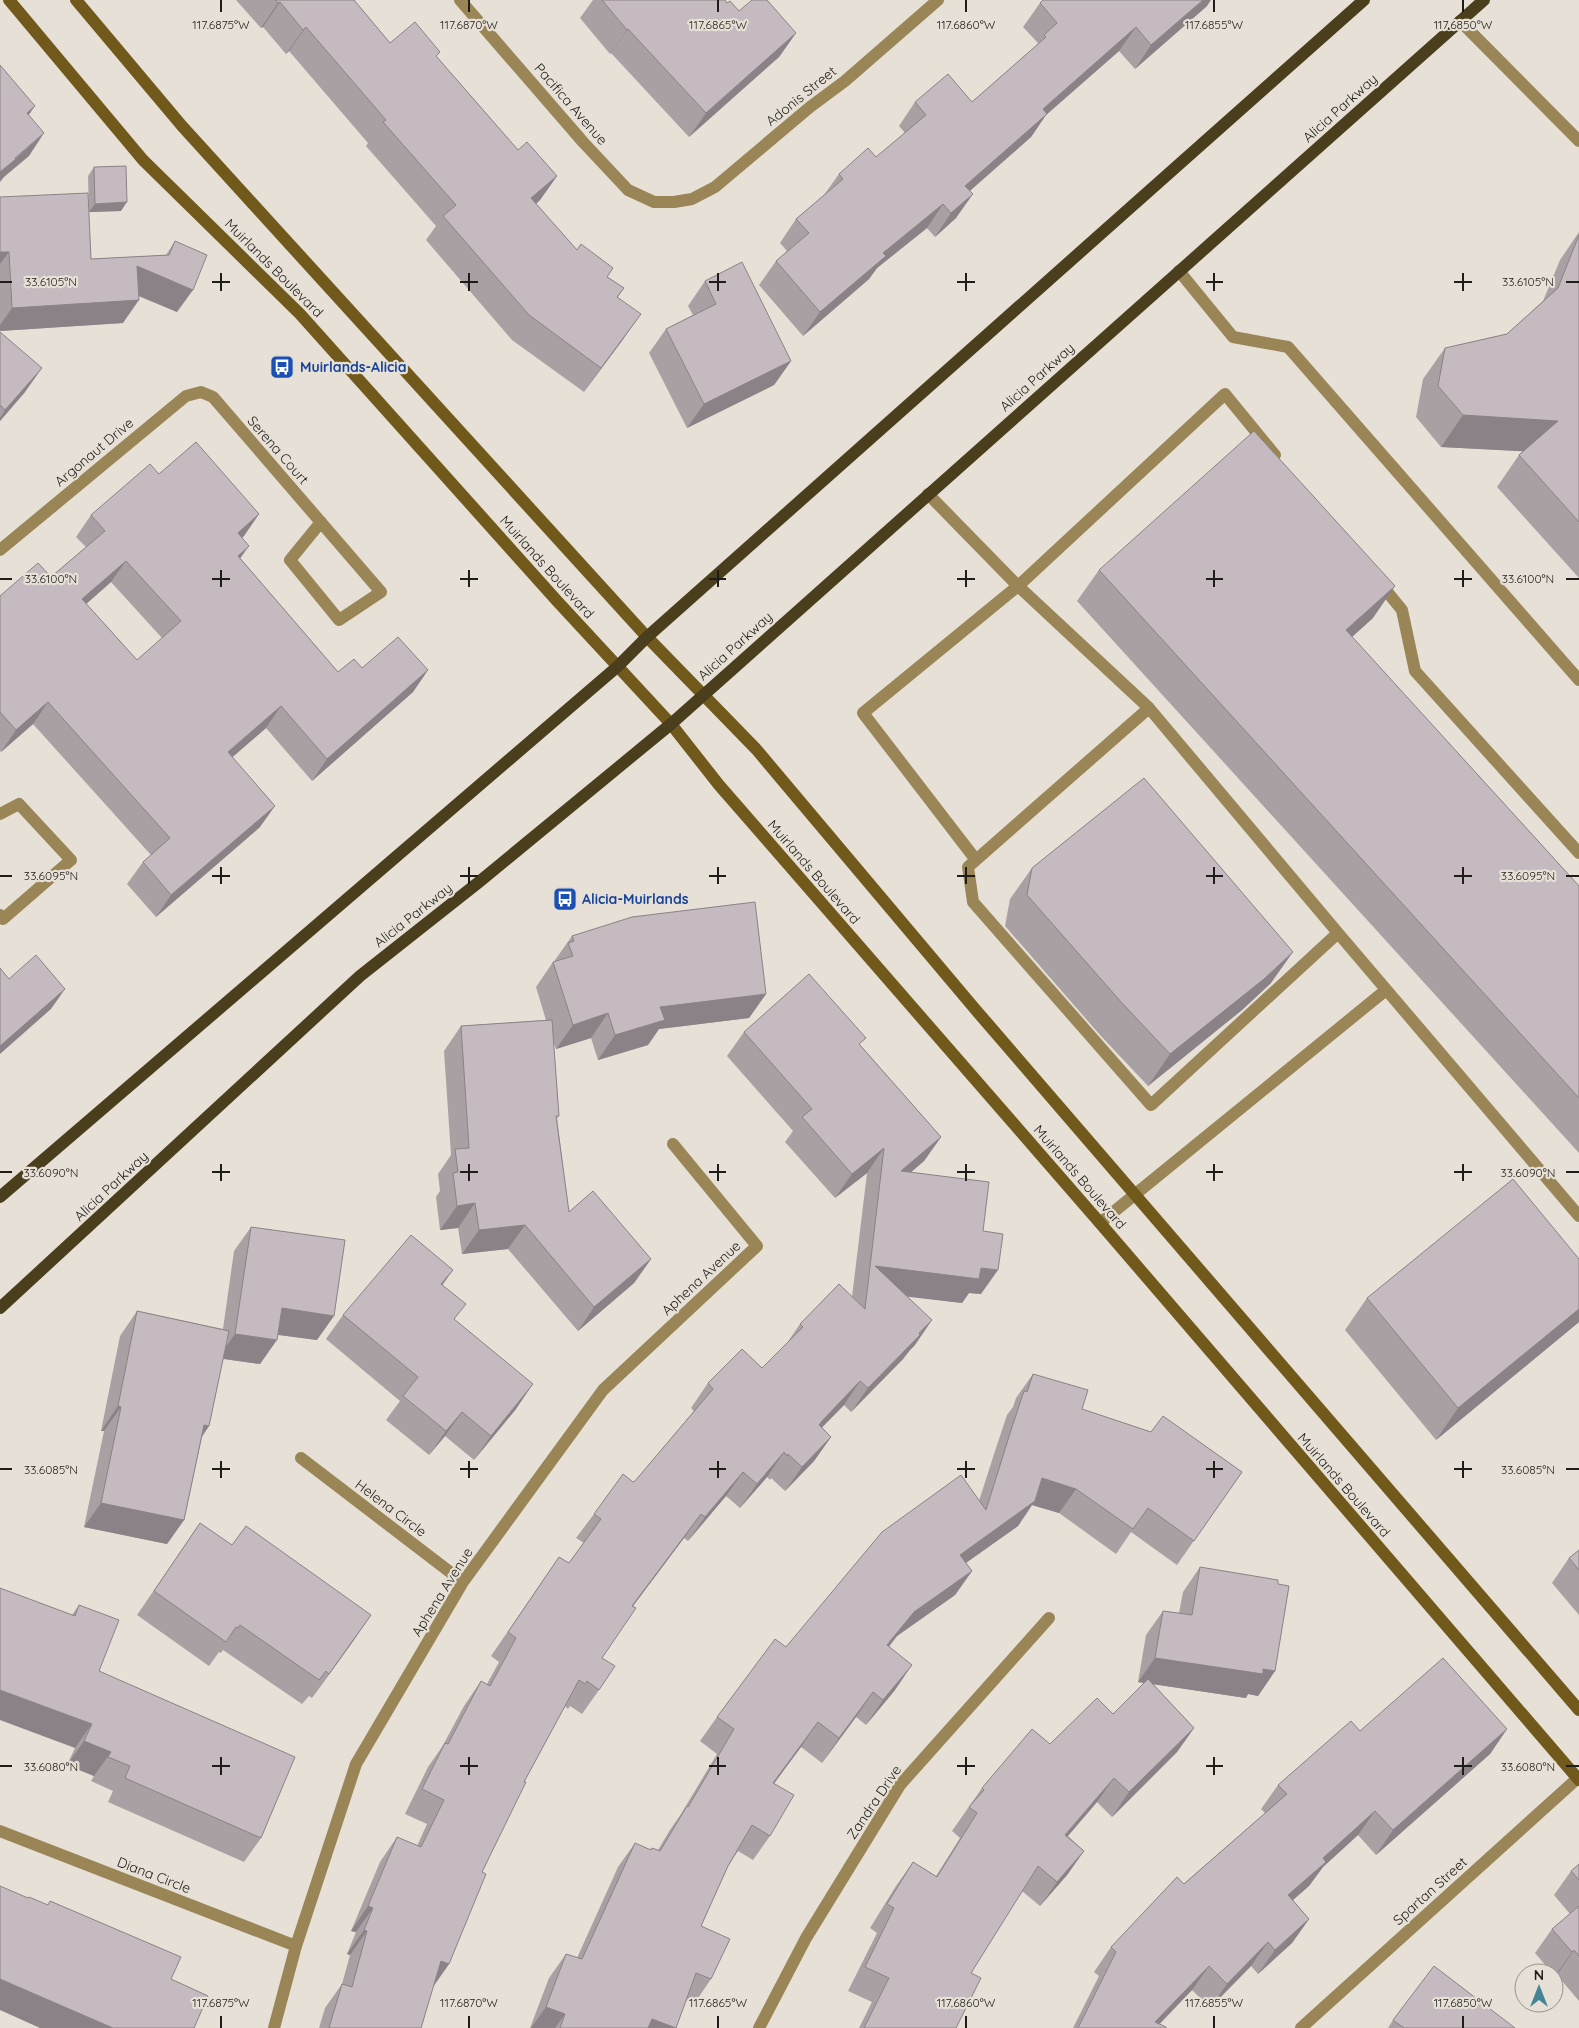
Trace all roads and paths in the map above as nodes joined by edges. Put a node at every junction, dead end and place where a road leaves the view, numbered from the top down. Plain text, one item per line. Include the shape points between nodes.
1 (8, 0) edge
2 (76, 0) edge
3 (460, 0) edge
4 (938, 0) edge
5 (1364, 0) edge
6 (1484, 0) edge
7 (1460, 21) junction
8 (1579, 141) edge
9 (674, 202) joint
10 (1179, 271) junction
11 (213, 397) joint
12 (1282, 464) edge
13 (928, 494) junction
14 (321, 522) junction
15 (0, 550) edge
16 (1370, 572) edge
17 (1018, 586) junction
18 (647, 637) junction
19 (617, 667) junction
20 (1579, 680) edge
21 (703, 695) junction
22 (1149, 708) junction
23 (671, 724) junction
24 (0, 814) edge
25 (1579, 853) edge
26 (976, 860) junction
27 (0, 915) edge
28 (1338, 933) junction
29 (1386, 990) junction
30 (673, 1144) dead end
31 (1135, 1195) junction
32 (0, 1197) edge
33 (1579, 1216) edge
34 (1100, 1223) junction
35 (0, 1308) edge
36 (301, 1458) dead end
37 (463, 1582) junction
38 (1050, 1618) dead end
39 (1579, 1710) edge
40 (1578, 1778) edge
41 (0, 1831) edge
42 (296, 1946) junction
43 (274, 2028) edge
44 (759, 2028) edge
45 (1301, 2028) edge

1 - 19 main road, Muirlands Boulevard via 143,160 300,314
2 - 18 main road, Muirlands Boulevard via 182,126
3 - 9 street, Pacifica Avenue via 628,190 654,202
4 - 9 street, Adonis Street via 715,187 692,199
5 - 18 main road
6 - 7 main road, Alicia Parkway
7 - 8 street
7 - 10 main road, Alicia Parkway
10 - 13 main road, Alicia Parkway
10 - 20 street via 1233,337 1288,346
11 - 14 street, Serena Court
11 - 15 street, Argonaut Drive via 201,392 186,396
12 - 17 street via 1225,394
13 - 17 street
13 - 21 main road, Alicia Parkway
14 - 14 street, Serena Court via 381,592 339,620 290,560
16 - 25 street via 1402,610 1415,671
17 - 22 street
17 - 26 street via 863,714
18 - 19 main road
18 - 21 main road, Muirlands Boulevard
19 - 23 main road, Muirlands Boulevard
19 - 32 main road
21 - 23 main road, Alicia Parkway
21 - 31 main road, Muirlands Boulevard via 756,749
22 - 26 street
22 - 28 street
23 - 34 main road, Muirlands Boulevard via 719,785
23 - 35 main road, Alicia Parkway via 360,976
24 - 27 street via 19,804 71,860 3,919
26 - 28 street via 968,867 974,902 1151,1105
28 - 29 street
29 - 31 street
29 - 33 street
30 - 37 street, Aphena Avenue via 757,1246 603,1390
31 - 34 street
31 - 39 main road, Muirlands Boulevard
34 - 40 main road, Muirlands Boulevard
36 - 37 street, Helena Circle
37 - 42 street, Aphena Avenue via 356,1764
38 - 44 street, Zandra Drive via 900,1785 806,1938
40 - 45 street, Spartan Street
41 - 42 street, Diana Circle
42 - 43 street, Aphena Avenue

